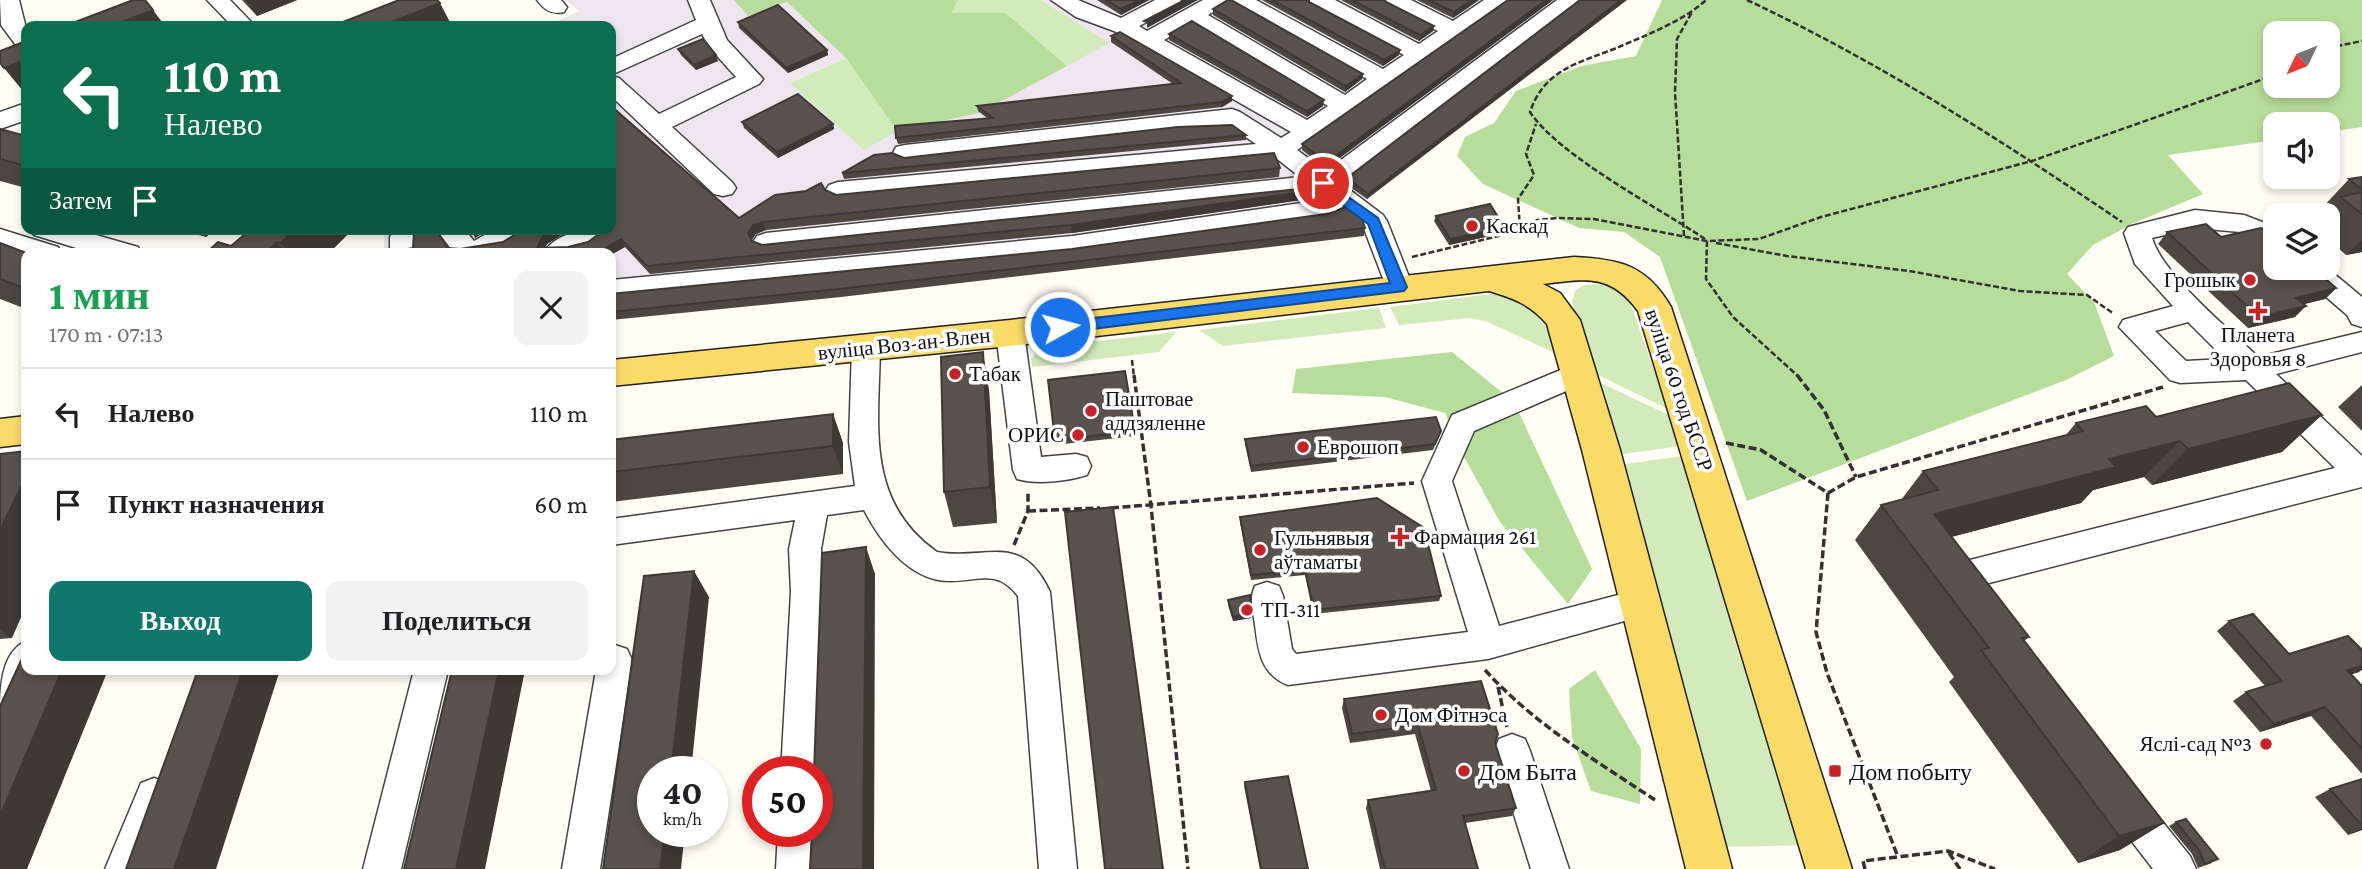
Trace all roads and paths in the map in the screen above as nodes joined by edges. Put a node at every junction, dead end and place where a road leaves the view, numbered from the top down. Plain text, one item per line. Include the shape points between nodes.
1 (8, 0) edge
2 (699, 0) edge
3 (1062, 0) edge
4 (1172, 0) edge
5 (1219, 0) edge
6 (1240, 0) edge
7 (1318, 0) edge
8 (1394, 0) edge
9 (1571, 0) edge
10 (1706, 0) edge
11 (1747, 0) edge
12 (226, 2) edge
13 (1484, 3) edge
14 (1693, 10) junction
15 (1192, 15) junction
16 (240, 21) edge
17 (708, 23) junction
18 (1122, 26) junction
19 (1453, 30) junction
20 (1146, 41) junction
21 (2362, 41) edge
22 (2340, 46) edge
23 (21, 50) edge
24 (1420, 54) junction
25 (616, 66) edge
26 (1384, 79) junction
27 (2263, 79) edge
28 (616, 88) edge
29 (1346, 106) junction
30 (21, 116) edge
31 (1536, 124) junction
32 (656, 125) junction
33 (1308, 131) junction
34 (4, 133) edge
35 (1281, 150) junction
36 (905, 153) dead end
37 (2032, 161) junction
38 (1323, 184) junction
39 (723, 188) dead end
40 (838, 191) dead end
41 (1348, 202) junction
42 (0, 217) edge
43 (21, 223) edge
44 (1683, 223) junction
45 (1520, 229) junction
46 (2137, 233) junction
47 (2263, 233) edge
48 (64, 235) edge
49 (506, 235) edge
50 (590, 235) edge
51 (1684, 236) junction
52 (0, 238) edge
53 (1707, 241) junction
54 (765, 242) edge
55 (31, 248) edge
56 (108, 248) edge
57 (481, 248) edge
58 (567, 248) edge
59 (1394, 274) junction
60 (1489, 279) junction
61 (2324, 280) edge
62 (616, 290) edge
63 (2193, 311) junction
64 (2362, 317) edge
65 (2133, 327) junction
66 (1010, 333) junction
67 (2362, 342) edge
68 (866, 347) junction
69 (1132, 360) dead end
70 (2253, 369) junction
71 (616, 372) edge
72 (1563, 380) dead end
73 (2166, 386) dead end
74 (21, 431) edge
75 (0, 433) edge
76 (1716, 441) dead end
77 (1076, 466) dead end
78 (1028, 470) junction
79 (2361, 474) edge
80 (1856, 477) junction
81 (1437, 481) junction
82 (1828, 494) junction
83 (873, 496) junction
84 (813, 505) junction
85 (1151, 506) junction
86 (1028, 511) junction
87 (616, 531) edge
88 (1006, 564) junction
89 (1950, 579) edge
90 (1267, 596) dead end
91 (1641, 603) junction
92 (1477, 646) junction
93 (21, 665) edge
94 (430, 675) edge
95 (613, 675) edge
96 (1497, 685) junction
97 (0, 702) edge
98 (1512, 751) joint
99 (800, 756) edge
100 (164, 770) edge
101 (2105, 778) edge
102 (1655, 800) dead end
103 (796, 847) edge
104 (1948, 851) junction
105 (1898, 857) junction
106 (1846, 865) edge
107 (124, 869) edge
108 (382, 869) edge
109 (581, 869) edge
110 (795, 869) edge
111 (1058, 869) edge
112 (1188, 869) edge
113 (1550, 869) edge
114 (1709, 869) edge
115 (1960, 869) edge
116 (1995, 869) edge
117 (2176, 869) edge

1 - 23 street
2 - 17 street
3 - 18 street
4 - 18 street
5 - 15 street
6 - 26 street
7 - 24 street
8 - 19 street
9 - 38 street
10 - 14 path
11 - 37 path via 1820,34
12 - 16 street
13 - 19 street
14 - 31 path via 1560,71 1532,104 1530,112
14 - 44 path via 1677,39 1676,52
15 - 20 street
15 - 29 street
17 - 25 street
17 - 32 street via 717,42 751,79
18 - 20 street
19 - 24 street
20 - 33 street
21 - 22 path
24 - 26 street
26 - 29 street
27 - 37 path
28 - 32 street
29 - 33 street
30 - 34 street
31 - 44 path
31 - 45 path via 1525,150 1534,175 1518,199
32 - 39 street
33 - 35 street
35 - 36 street via 1232,117
35 - 38 street
35 - 40 street
37 - 46 path
37 - 53 path via 1821,216 1759,239
38 - 41 street
38 - 54 street
41 - 59 street via 1374,222
41 - 62 street via 1325,210 1072,245
42 - 43 street
44 - 51 path
44 - 53 path
45 - 51 path via 1537,220 1594,219
45 - 59 path
46 - 47 street via 2195,219 2244,224
46 - 63 street via 2144,257
48 - 56 street
49 - 57 street
50 - 58 street
51 - 53 path
52 - 55 street
53 - 65 path via 2020,291 2087,295
53 - 80 path via 1706,279 1733,317 1799,377 1824,410
59 - 60 main road, вуліца Воз-ан-Влен
59 - 66 main road, вуліца Воз-ан-Влен
60 - 91 main road via 1523,288 1548,302 1563,320
60 - 106 main road, вуліца 60 год БССР via 1574,269 1612,271 1637,284 1654,307
61 - 64 street
63 - 65 street
63 - 70 street
65 - 70 street via 2180,372
66 - 68 main road, вуліца Воз-ан-Влен
66 - 78 street
67 - 70 street
68 - 71 main road, вуліца Воз-ан-Влен
68 - 83 street via 865,456
69 - 85 path
70 - 79 street
72 - 81 street via 1462,423
73 - 80 path
74 - 75 main road
76 - 82 path via 1761,450
77 - 78 street
78 - 86 path
79 - 89 street
80 - 82 path
81 - 85 path
81 - 92 street
82 - 105 path via 1816,632 1827,673
83 - 84 street
83 - 88 street via 923,563 954,567
84 - 87 street
84 - 99 street via 805,549
85 - 86 path
85 - 112 path
86 - 88 path
88 - 111 street via 1021,573 1034,592
90 - 92 street via 1276,654 1288,670
91 - 92 street
91 - 114 main road
92 - 96 path
93 - 97 street
94 - 108 street
95 - 109 street
96 - 98 path
96 - 102 path via 1557,735
98 - 113 street
100 - 107 street
101 - 117 street
103 - 110 street
104 - 105 path
104 - 115 path
104 - 116 path
105 - 106 path

